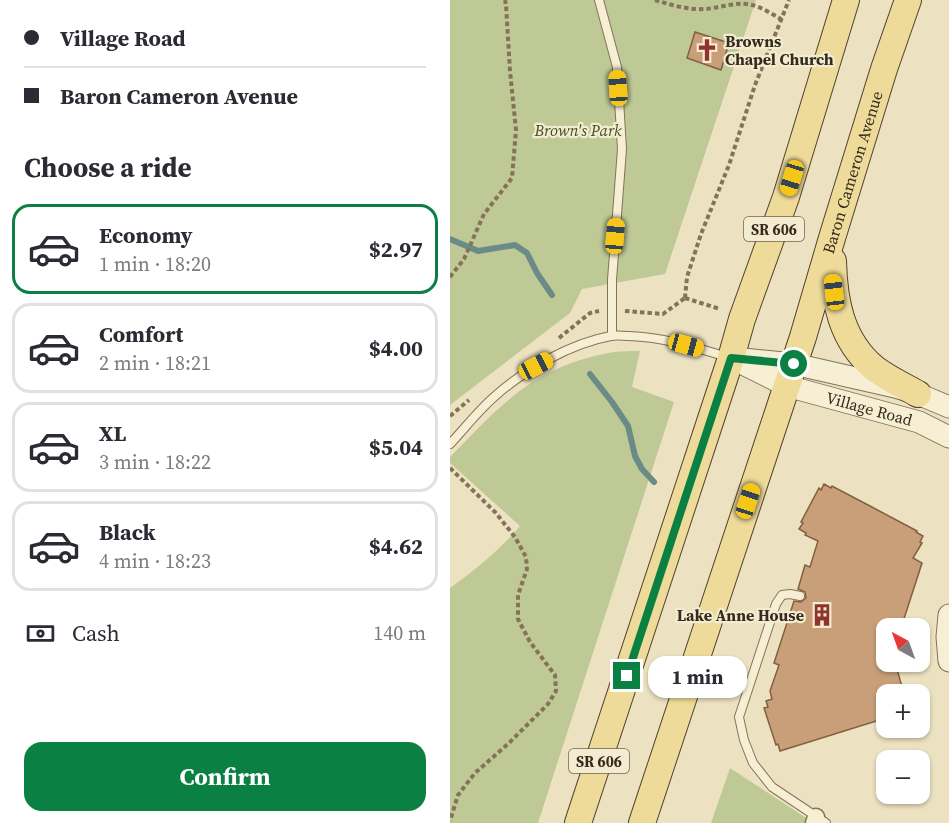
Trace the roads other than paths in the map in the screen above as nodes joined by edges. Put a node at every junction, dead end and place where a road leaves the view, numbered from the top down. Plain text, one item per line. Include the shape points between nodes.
1 (599, 0) edge
2 (846, 0) edge
3 (908, 0) edge
4 (832, 238) junction
5 (612, 335) junction
6 (731, 358) junction
7 (790, 375) junction
8 (918, 394) junction
9 (949, 407) edge
10 (919, 422) junction
11 (949, 437) edge
12 (450, 444) edge
13 (949, 445) edge
14 (800, 596) dead end
15 (949, 615) edge
16 (949, 661) edge
17 (819, 821) edge
18 (578, 823) edge
19 (642, 823) edge

1 - 5 lane via 617,68 622,149
2 - 6 main road, SR 606 via 786,197
3 - 4 main road, Baron Cameron Avenue
4 - 7 main road, Baron Cameron Avenue
4 - 8 main road via 834,292 851,341 872,366
5 - 6 lane via 661,339
5 - 12 lane via 536,366 494,397
6 - 7 street, Village Road
6 - 18 main road, SR 606
7 - 8 street, Village Road via 895,387
7 - 10 street, Village Road
7 - 19 main road, Baron Cameron Avenue
8 - 9 street, Village Road
10 - 11 street, Village Road
10 - 13 street
14 - 17 lane via 782,595 776,604 739,717 753,763 772,787
15 - 16 street

